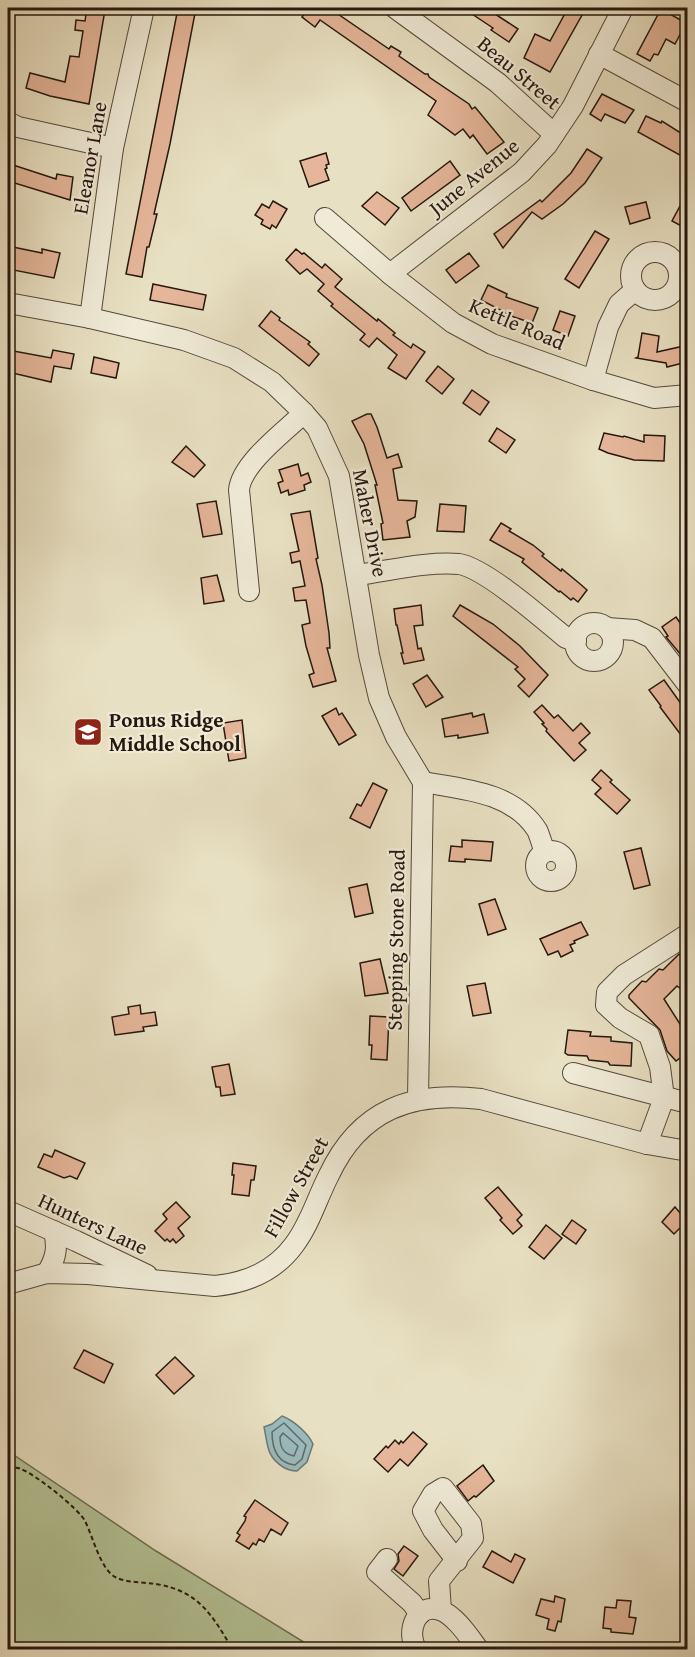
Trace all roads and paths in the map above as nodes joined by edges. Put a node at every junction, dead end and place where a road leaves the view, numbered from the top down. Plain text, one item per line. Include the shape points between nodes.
1 (144, 8) edge
2 (395, 8) edge
3 (623, 8) edge
4 (599, 54) junction
5 (687, 102) edge
6 (8, 122) edge
7 (554, 134) junction
8 (113, 148) junction
9 (325, 218) dead end
10 (390, 274) junction
11 (635, 290) dead end
12 (8, 303) edge
13 (90, 318) junction
14 (593, 380) junction
15 (687, 395) edge
16 (304, 413) junction
17 (357, 575) junction
18 (249, 591) dead end
19 (606, 627) junction
20 (576, 640) junction
21 (687, 685) edge
22 (423, 782) junction
23 (545, 852) dead end
24 (687, 934) edge
25 (573, 1073) dead end
26 (664, 1098) junction
27 (418, 1099) junction
28 (687, 1103) edge
29 (647, 1144) junction
30 (687, 1151) edge
31 (8, 1212) edge
32 (54, 1232) junction
33 (47, 1273) junction
34 (159, 1281) junction
35 (8, 1284) edge
36 (8, 1468) edge
37 (387, 1559) dead end
38 (457, 1561) dead end
39 (441, 1610) junction
40 (420, 1614) junction
41 (233, 1650) edge
42 (417, 1650) edge
43 (479, 1650) edge

1 - 8 street, Eleanor Lane
2 - 7 street, Beau Street via 498,83
3 - 4 street, June Avenue
4 - 5 street
4 - 7 street, June Avenue
6 - 8 street via 18,128
7 - 10 street, June Avenue via 522,172
8 - 13 street, Eleanor Lane
9 - 10 street, Kettle Road
10 - 14 street, Kettle Road via 453,323 492,344
11 - 14 street via 619,304 608,327
12 - 13 street, Maher Drive
13 - 16 street, Maher Drive via 184,340 234,358 272,382
14 - 15 street, Kettle Road via 654,398
16 - 17 street, Maher Drive via 339,476
16 - 18 street via 249,465 239,481
17 - 20 street via 461,564 482,572 566,638
17 - 22 street, Maher Drive via 379,698 396,737
19 - 20 street via 591,623 578,633
19 - 20 street via 613,645 602,660 583,658
19 - 21 street via 635,630 652,638
22 - 23 street via 490,795 518,809 537,830
22 - 27 street, Stepping Stone Road
24 - 26 street via 624,975 607,992 606,1005 649,1035 660,1067
25 - 26 street
26 - 28 street
26 - 29 street
27 - 29 street, Fillow Street via 481,1099
27 - 34 street, Fillow Street via 382,1113 354,1135 335,1163 301,1235 272,1266 232,1284 200,1286
29 - 30 street, Fillow Street
31 - 32 street, Hunters Lane
32 - 33 street via 58,1246
32 - 34 street, Hunters Lane
33 - 34 street, Fillow Street
33 - 35 street, Fillow Street
36 - 41 path via 21,1469 72,1505 84,1520 111,1574 122,1580 186,1592 202,1605
37 - 40 street via 377,1572
38 - 39 street via 439,1581
39 - 40 street
39 - 43 street
40 - 42 street via 411,1632

